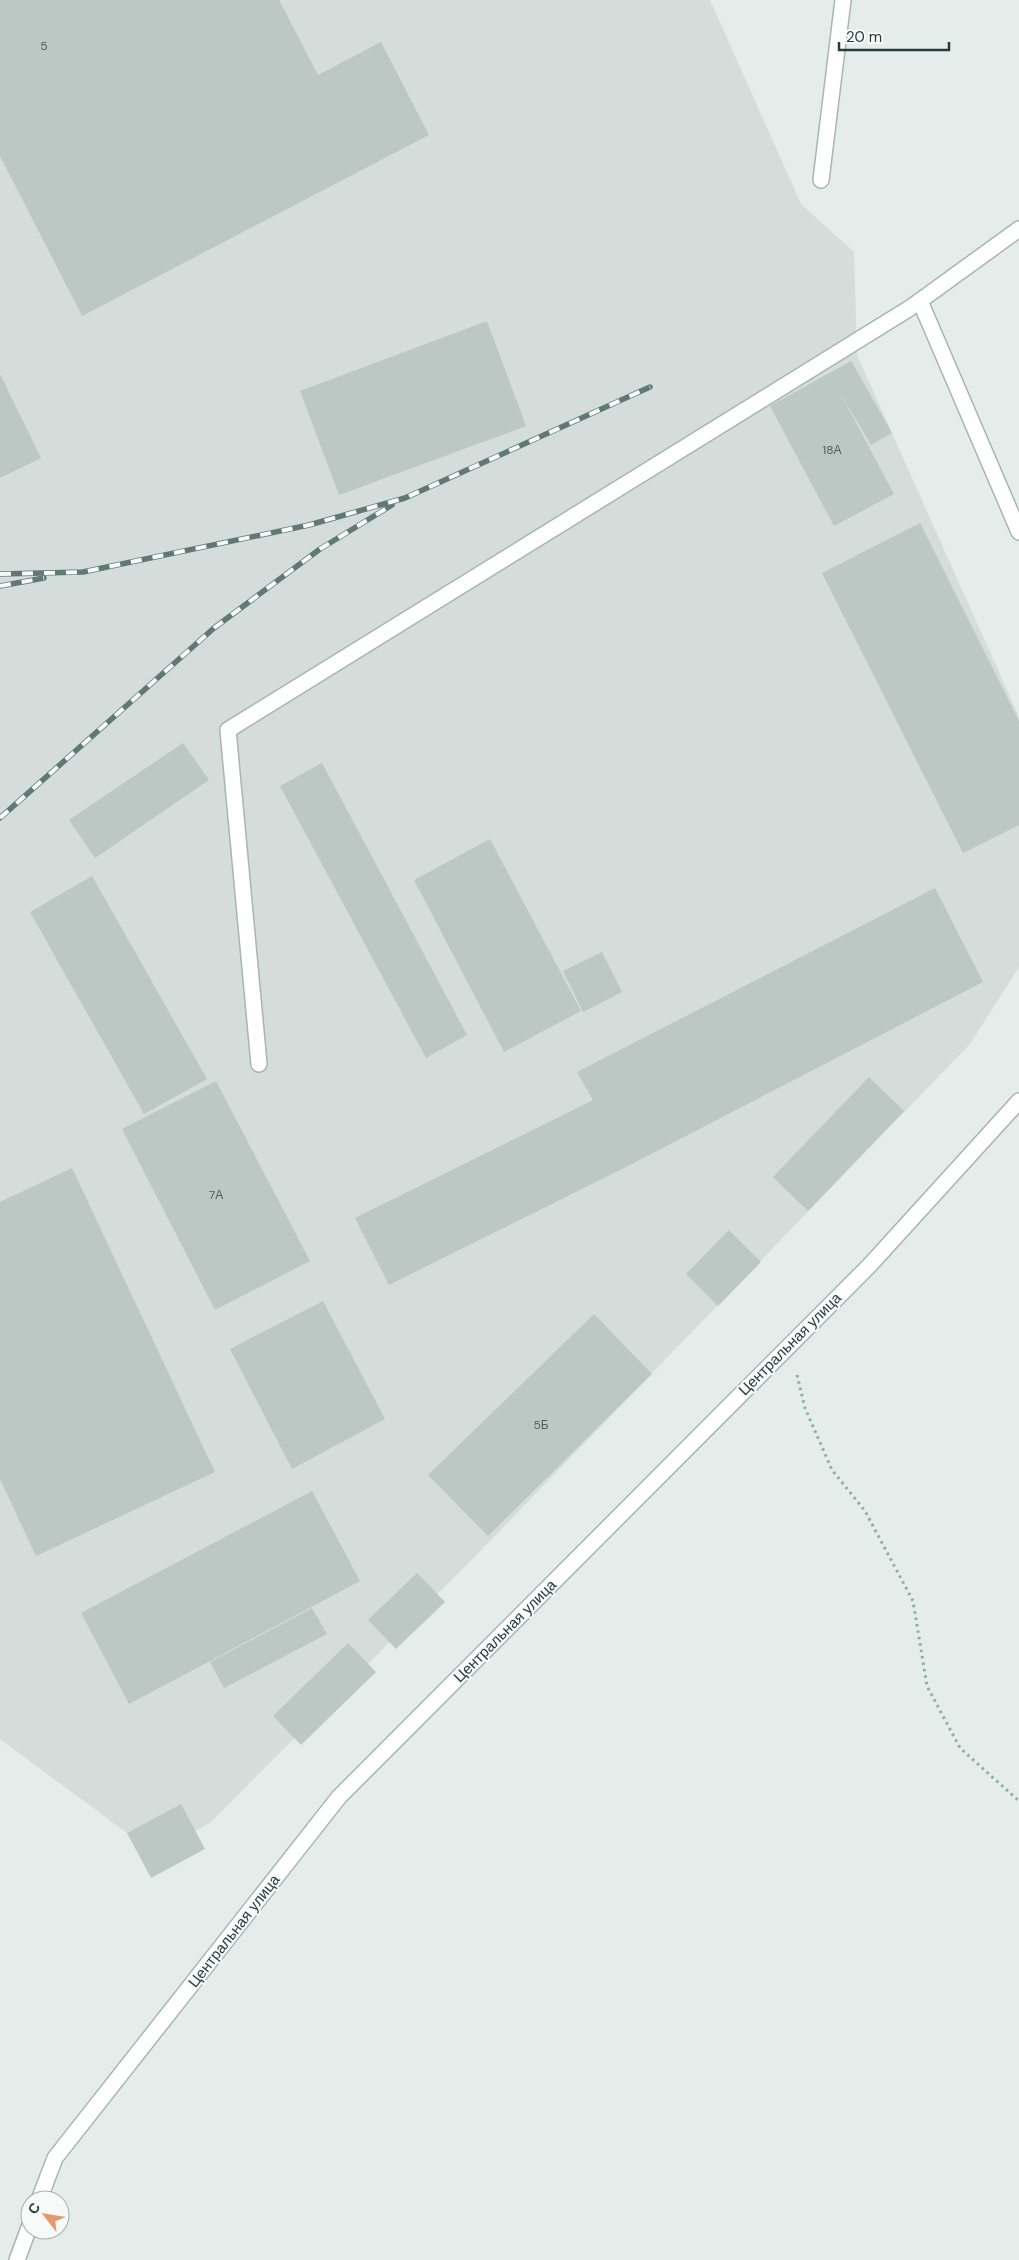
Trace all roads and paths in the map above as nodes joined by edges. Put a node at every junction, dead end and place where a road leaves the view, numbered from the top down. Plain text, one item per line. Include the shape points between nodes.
1 (842, 0) edge
2 (821, 180) dead end
3 (1019, 229) edge
4 (920, 301) junction
5 (1019, 532) edge
6 (259, 1064) dead end
7 (1019, 1101) edge
8 (790, 1344) junction
9 (1019, 1801) edge
10 (43, 2190) edge
11 (24, 2240) edge
12 (17, 2260) edge

1 - 2 street
3 - 4 street
4 - 5 street
4 - 6 street via 228,730
7 - 8 street, Центральная улица via 869,1266
8 - 9 path via 805,1408 832,1470 865,1511 913,1601 927,1686 960,1748
8 - 10 street, Центральная улица via 339,1797 55,2158
11 - 12 street

